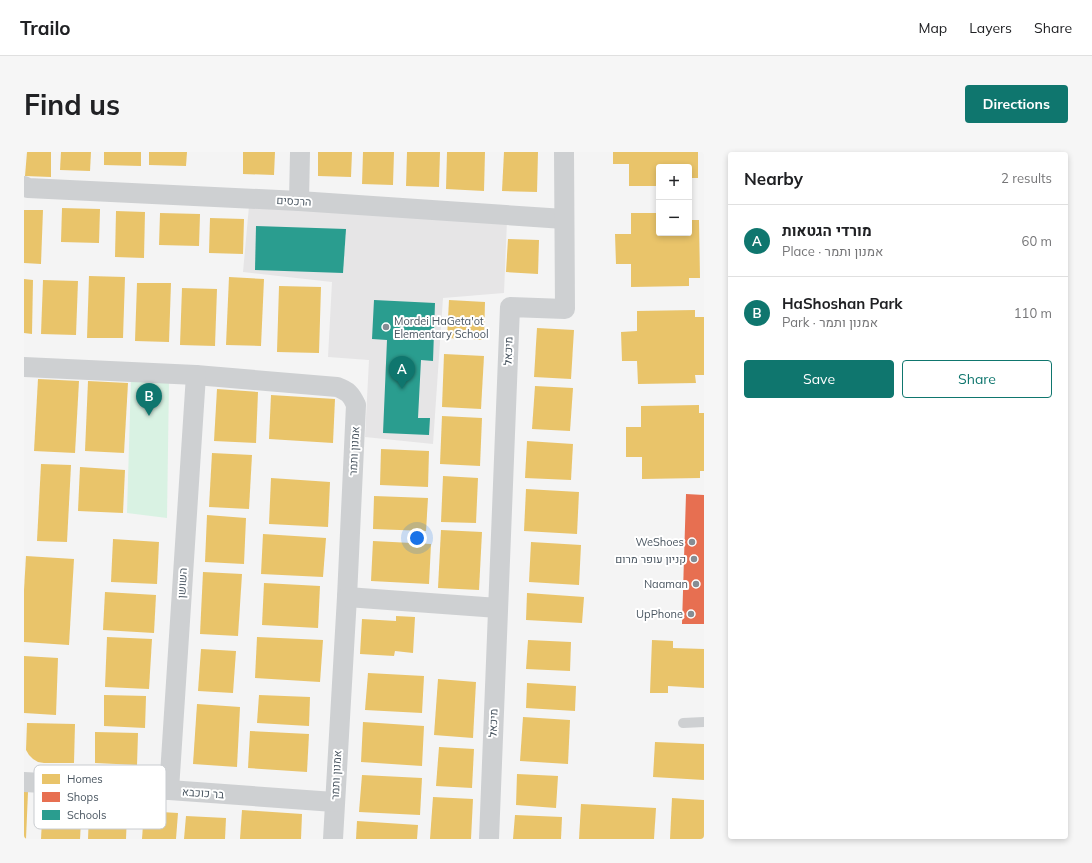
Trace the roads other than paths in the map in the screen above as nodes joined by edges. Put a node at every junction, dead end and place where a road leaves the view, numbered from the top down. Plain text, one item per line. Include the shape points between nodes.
1 (300, 152) edge
2 (564, 152) edge
3 (24, 186) edge
4 (299, 201) junction
5 (564, 218) junction
6 (24, 367) edge
7 (196, 375) junction
8 (347, 597) junction
9 (498, 608) junction
10 (704, 722) edge
11 (682, 723) dead end
12 (24, 782) edge
13 (34, 783) edge
14 (166, 790) edge
15 (169, 790) junction
16 (334, 802) junction
17 (333, 839) edge
18 (489, 839) edge

1 - 4 street
2 - 5 street, מיכאל
3 - 4 street, הרכסים
4 - 5 street, הרכסים
5 - 9 street, מיכאל via 565,309 510,307
6 - 7 street, אמנון ותמר
7 - 8 street, אמנון ותמר via 337,387 347,391 353,399 356,404
7 - 15 street, השושן
8 - 9 street
8 - 16 street, אמנון ותמר
9 - 18 street, מיכאל
10 - 11 lane
12 - 13 street, בר כוכבא
14 - 15 street, בר כוכבא
15 - 16 street, בר כוכבא
16 - 17 street, אמנון ותמר

